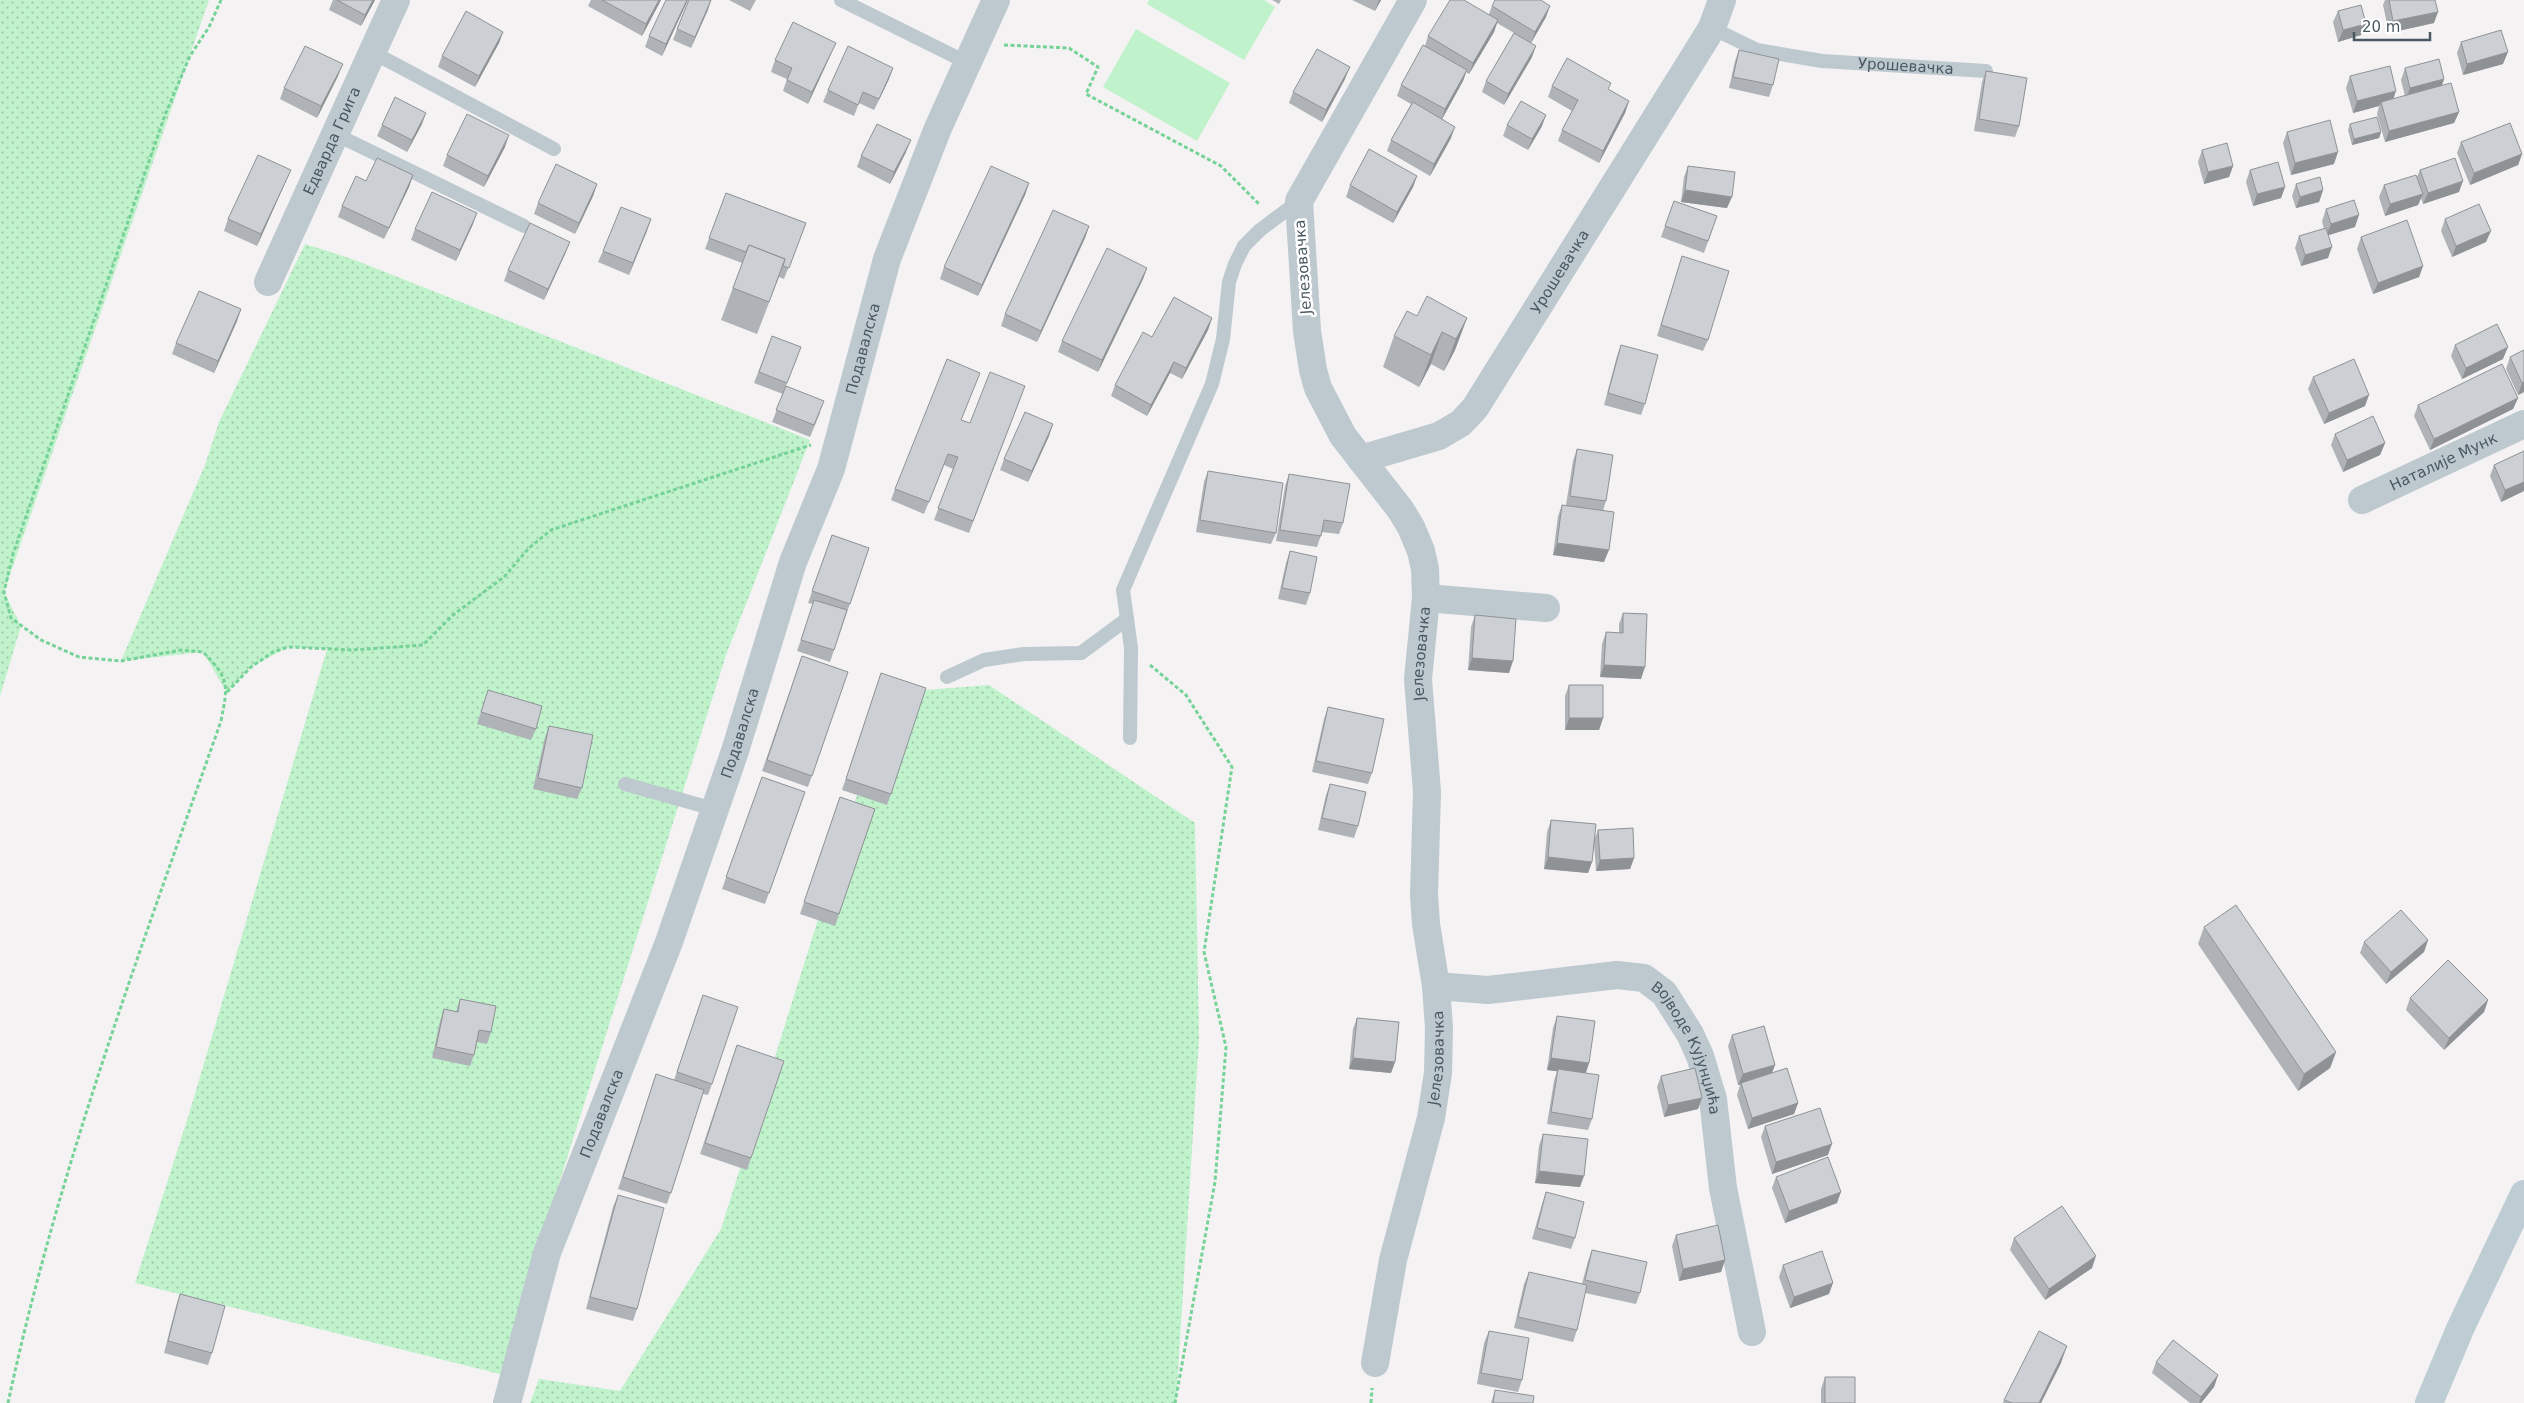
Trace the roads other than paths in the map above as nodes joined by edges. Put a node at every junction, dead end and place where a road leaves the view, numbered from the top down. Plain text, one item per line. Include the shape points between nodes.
1 (396, 0) edge
2 (841, 0) edge
3 (996, 0) edge
4 (1412, 0) edge
5 (1722, 0) edge
6 (1712, 28) junction
7 (372, 52) junction
8 (968, 63) junction
9 (1986, 71) edge
10 (335, 134) junction
11 (554, 150) dead end
12 (1299, 201) junction
13 (524, 226) dead end
14 (268, 282) dead end
15 (2524, 424) edge
16 (1361, 459) junction
17 (2362, 500) dead end
18 (1426, 598) junction
19 (1546, 608) dead end
20 (1127, 619) junction
21 (947, 677) dead end
22 (1130, 738) dead end
23 (625, 784) dead end
24 (714, 809) junction
25 (1436, 986) junction
26 (2524, 1194) edge
27 (1752, 1332) dead end
28 (1375, 1363) dead end
29 (507, 1403) edge
30 (2429, 1403) edge

1 - 7 street, Едварда Грига
2 - 8 lane
3 - 8 street, Подавалска
4 - 12 street, Јелезовачка
5 - 6 street, Урошевачка
6 - 9 lane, Урошевачка via 1757,50 1822,61
6 - 16 street, Урошевачка via 1475,408 1461,423 1440,436
7 - 10 street, Едварда Грига
7 - 11 lane
8 - 24 street, Подавалска via 938,128 887,259 826,484 793,562 744,725
10 - 13 lane
10 - 14 street, Едварда Грига
12 - 16 street, Јелезовачка via 1307,331 1313,370 1333,422
12 - 20 lane via 1273,218 1244,246 1235,264 1229,282 1223,339 1212,384 1123,590
15 - 17 street, Наталије Мунк
16 - 18 street, Јелезовачка via 1411,527 1422,551
18 - 19 street
18 - 25 street, Јелезовачка via 1418,680 1427,792 1426,924
20 - 21 lane via 1082,654 1024,654 984,660
20 - 22 lane via 1131,648
23 - 24 lane
24 - 29 street, Подавалска via 665,952 547,1253
25 - 27 street, Војводе Кујунџића via 1488,990 1616,975 1644,978 1664,993 1690,1034 1713,1099 1723,1188
25 - 28 street, Јелезовачка via 1440,1052 1435,1096 1393,1260
26 - 30 main road

